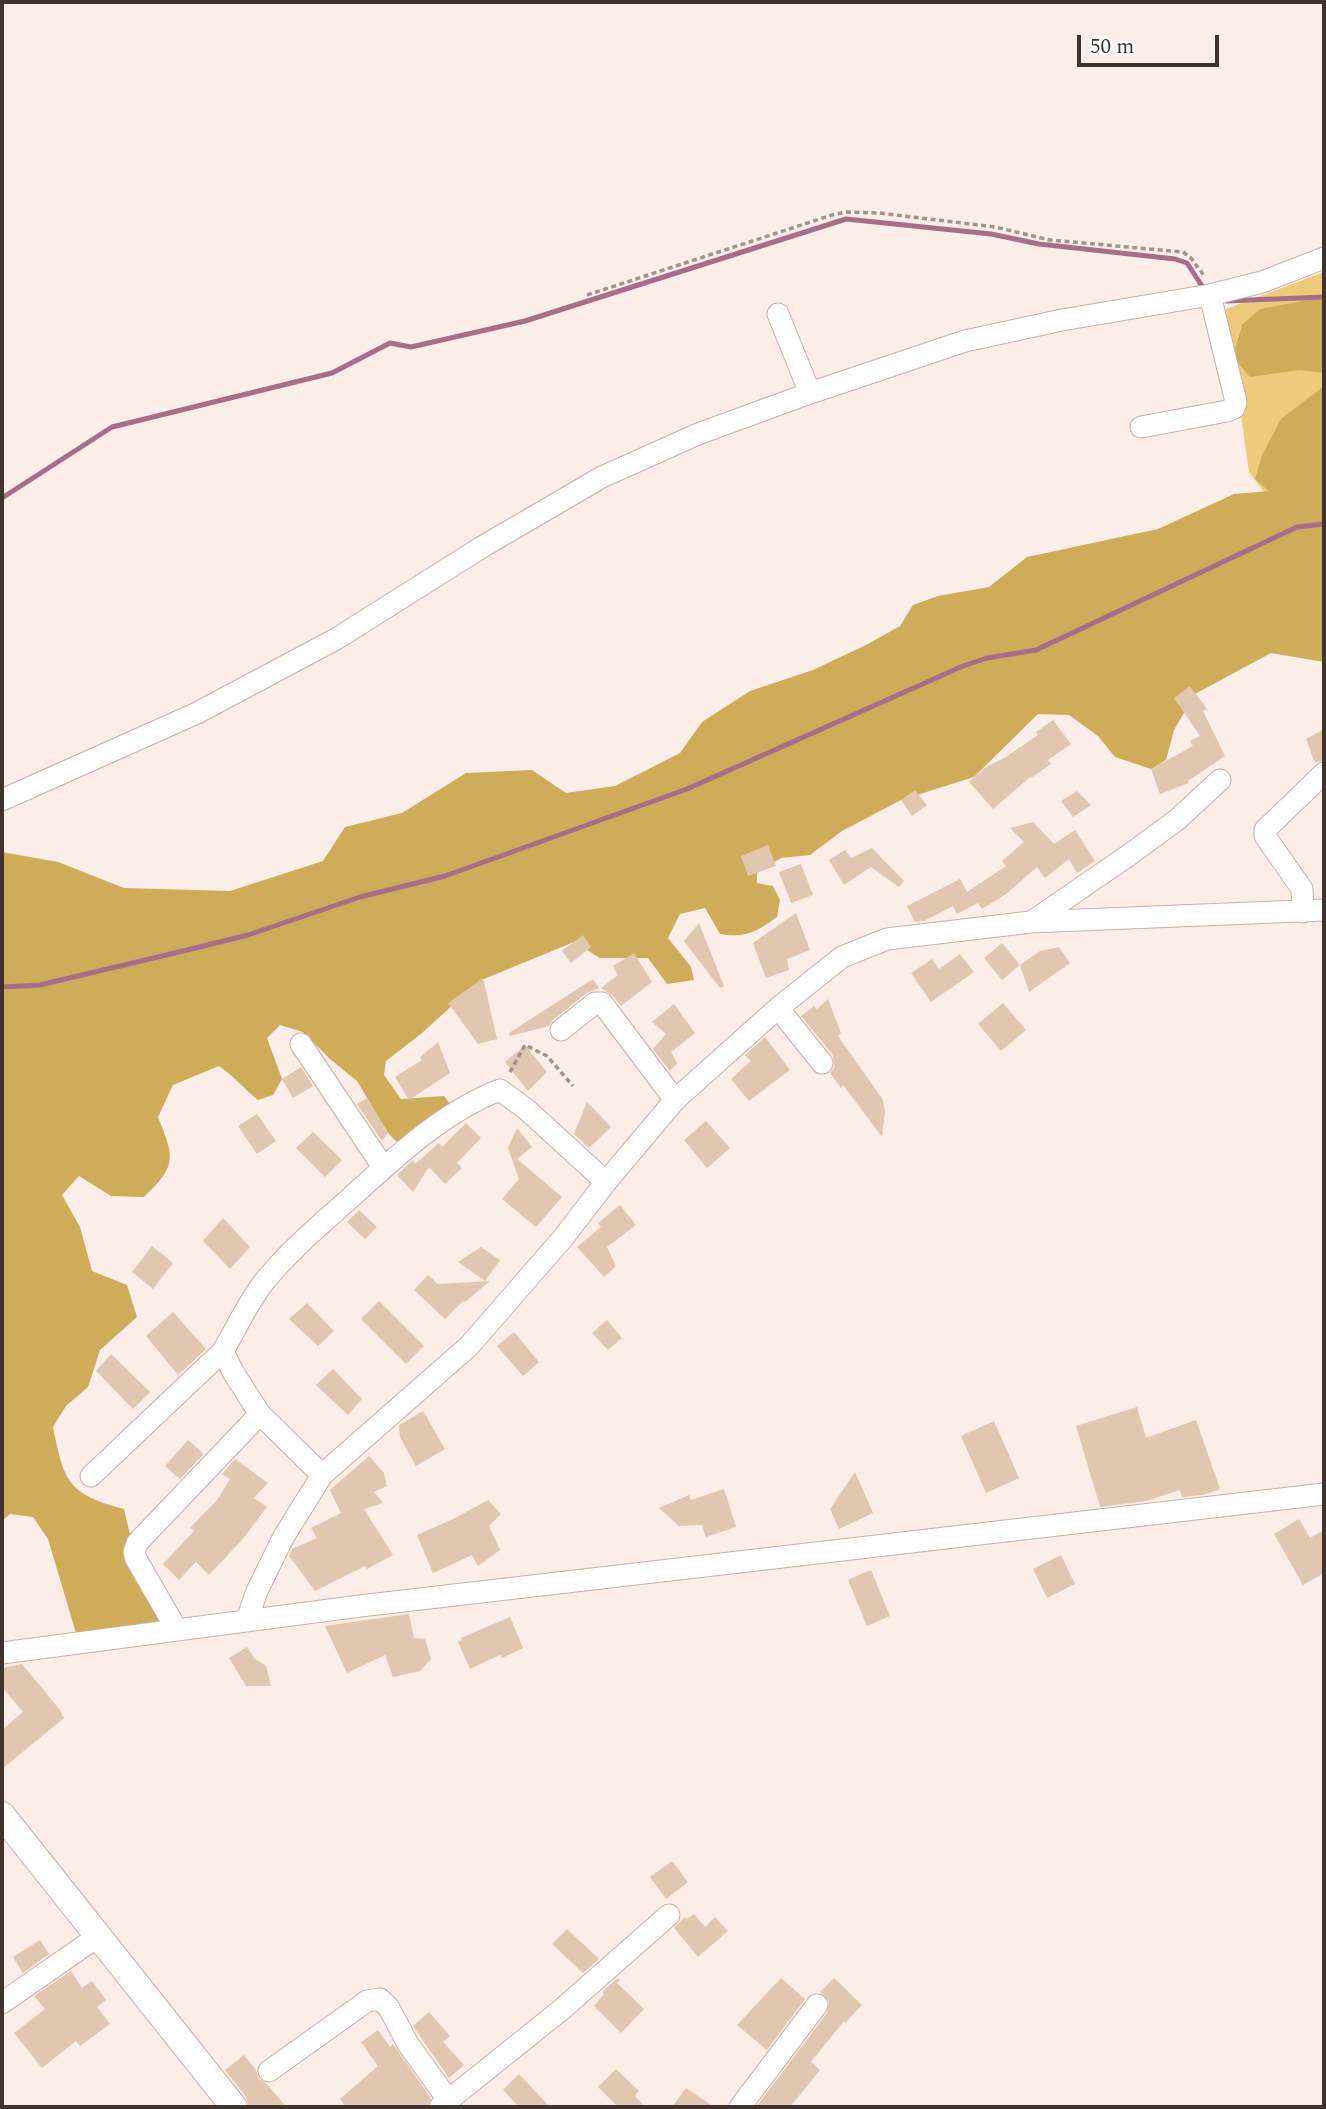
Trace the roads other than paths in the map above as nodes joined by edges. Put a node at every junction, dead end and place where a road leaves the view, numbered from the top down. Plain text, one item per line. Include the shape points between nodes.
1 (1324, 258) edge
2 (1213, 294) junction
3 (778, 314) dead end
4 (810, 393) junction
5 (1141, 427) dead end
6 (1324, 773) edge
7 (1220, 780) dead end
8 (2, 800) edge
9 (1314, 911) edge
10 (1031, 922) junction
11 (778, 1008) junction
12 (561, 1030) dead end
13 (301, 1044) dead end
14 (822, 1063) dead end
15 (676, 1100) junction
16 (383, 1167) junction
17 (606, 1182) junction
18 (223, 1351) junction
19 (260, 1414) junction
20 (322, 1475) junction
21 (91, 1476) dead end
22 (1324, 1494) edge
23 (247, 1620) junction
24 (177, 1630) junction
25 (2, 1653) edge
26 (6, 1828) edge
27 (669, 1915) dead end
28 (97, 1937) junction
29 (2, 2003) edge
30 (817, 2005) dead end
31 (269, 2071) dead end
32 (445, 2104) edge
33 (234, 2107) edge
34 (740, 2107) edge

1 - 2 street via 1262,282
2 - 4 street via 965,341
2 - 5 street via 1234,408
3 - 4 street
4 - 8 street via 698,434 602,477 336,639 197,713
6 - 9 street via 1265,830
7 - 10 street via 1168,826
9 - 10 street
10 - 11 street via 887,939 842,957
11 - 14 street
11 - 15 street
12 - 15 street via 595,1003 602,1003
13 - 16 street
15 - 17 street
16 - 17 street via 442,1121 500,1090
16 - 18 street via 263,1283
17 - 20 street via 469,1346
18 - 19 street
18 - 21 street
19 - 20 street
19 - 24 street via 137,1543 136,1559
20 - 23 street via 283,1538
22 - 23 street
23 - 24 street
24 - 25 street
26 - 28 main road
27 - 32 street
28 - 29 street
28 - 33 main road
30 - 34 street
31 - 32 street via 367,2001 380,1998

